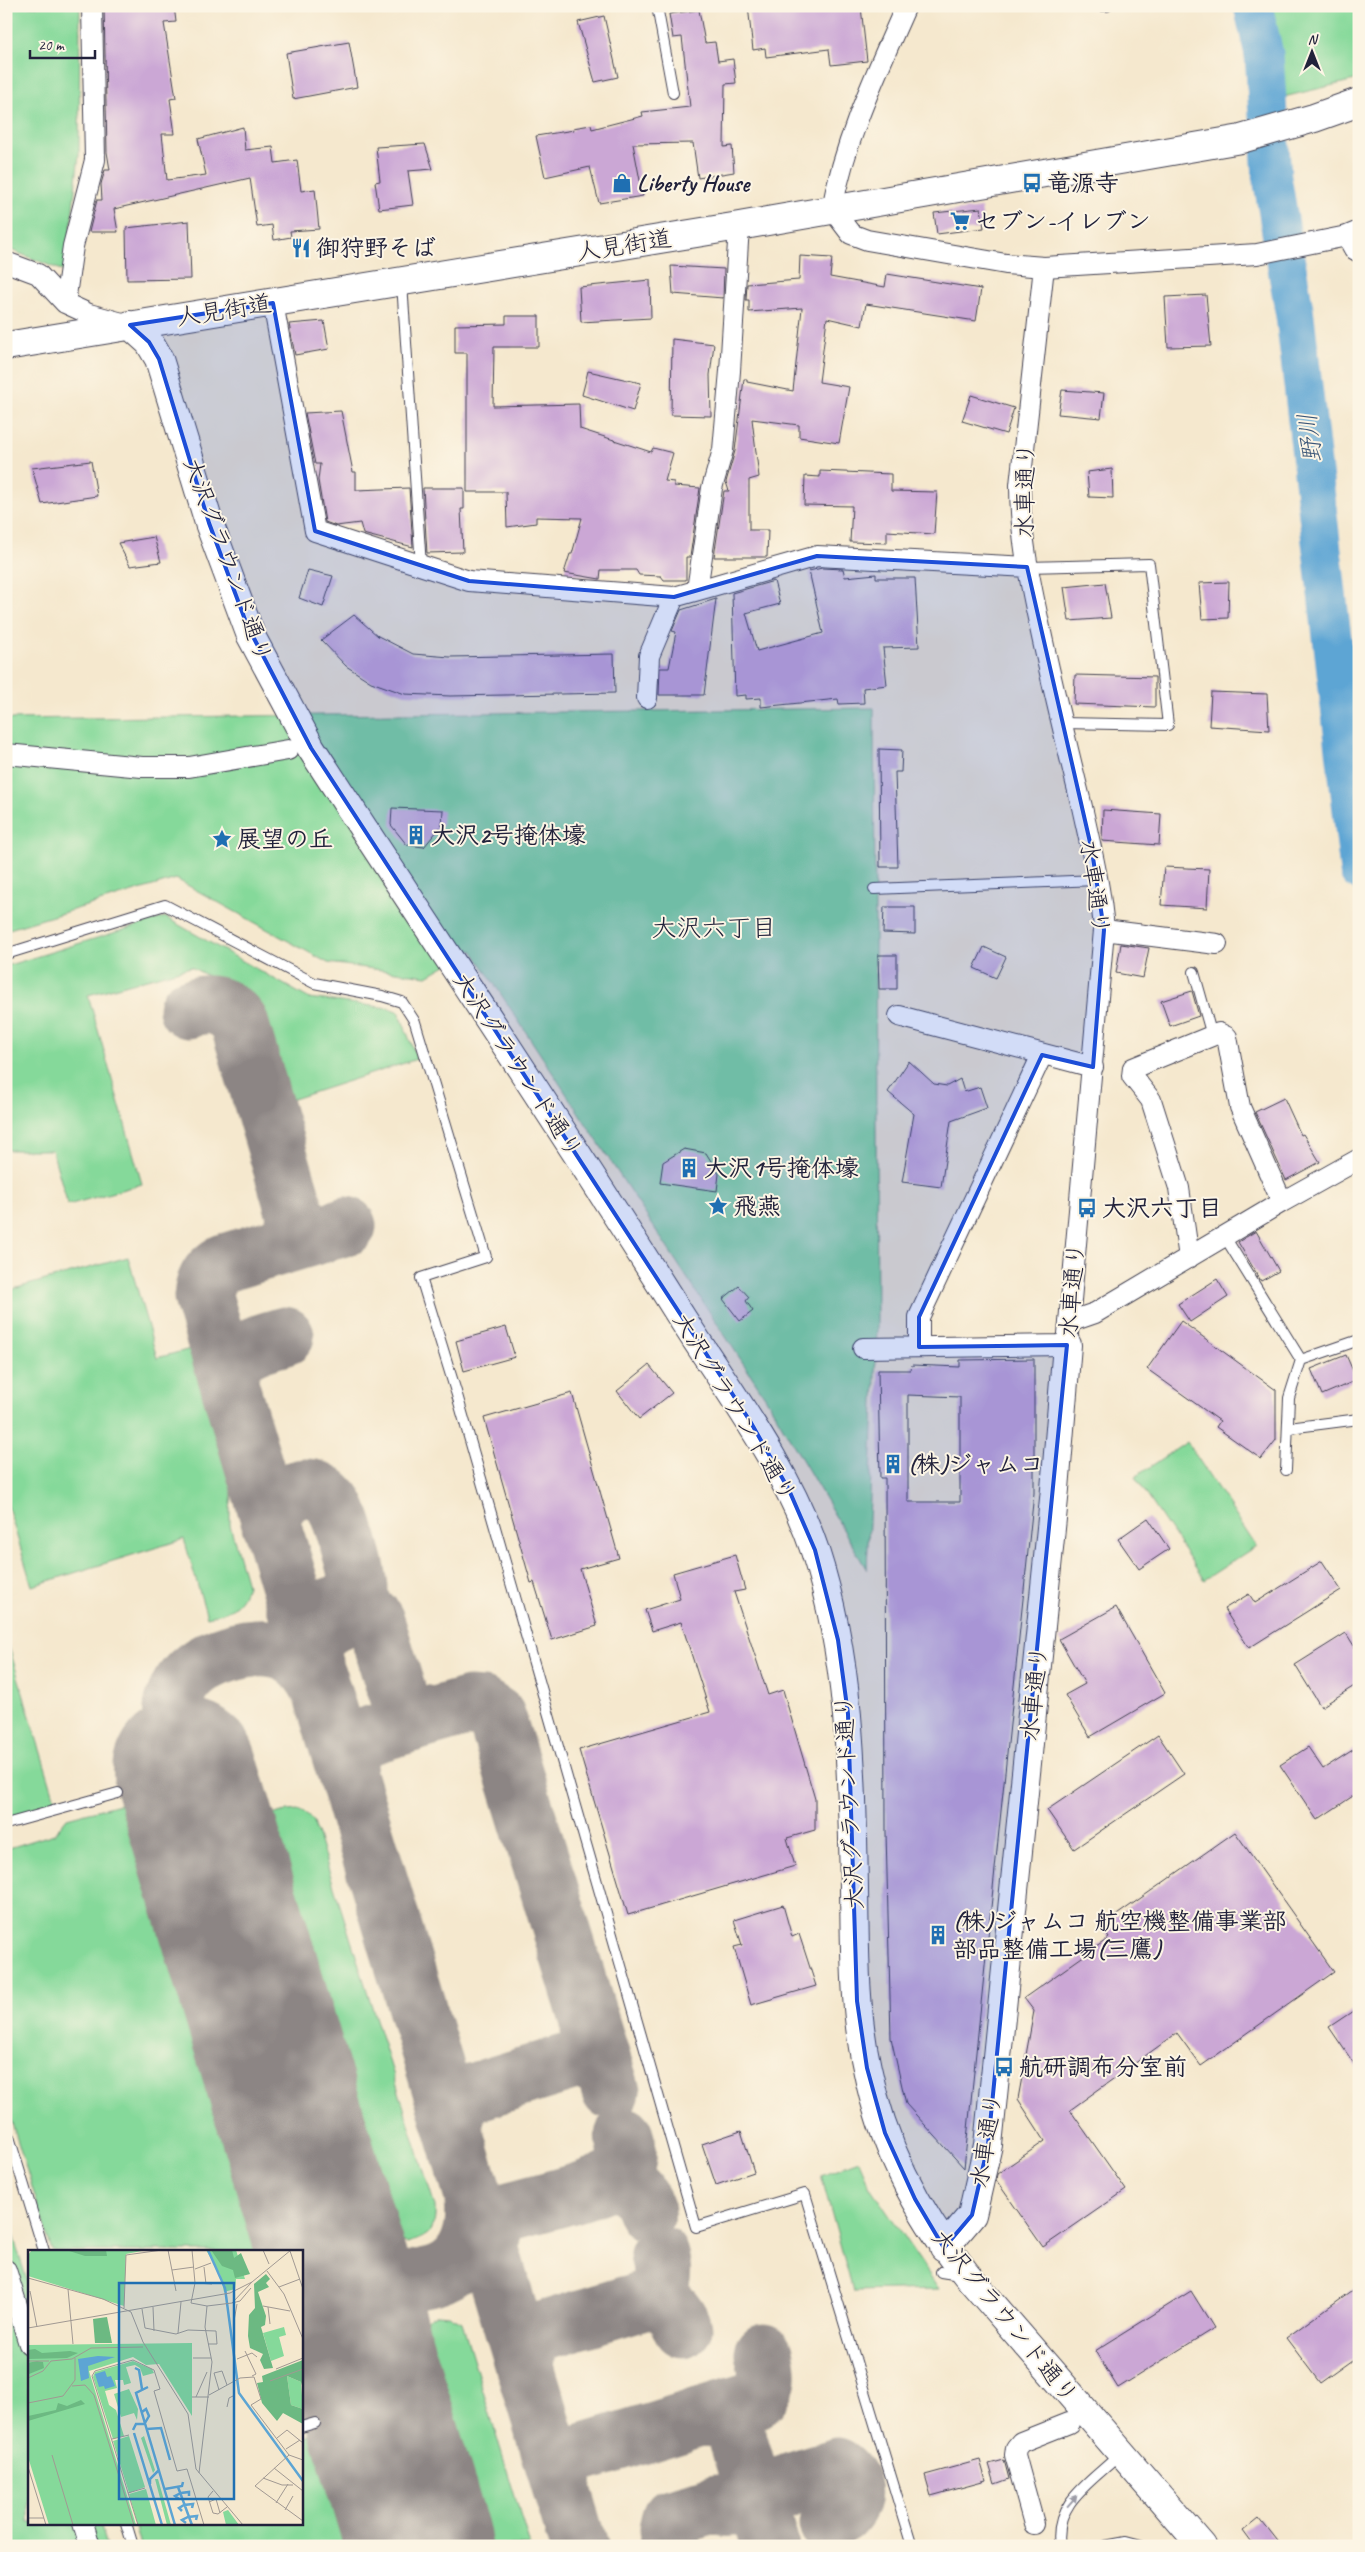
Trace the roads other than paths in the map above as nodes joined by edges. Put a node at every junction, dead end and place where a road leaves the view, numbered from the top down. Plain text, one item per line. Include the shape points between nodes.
1 (92, 6) edge
2 (657, 6) edge
3 (906, 6) edge
4 (1101, 6) edge
5 (1107, 6) edge
6 (673, 93) dead end
7 (1359, 102) edge
8 (832, 209) junction
9 (739, 226) junction
10 (1350, 240) edge
11 (6, 262) edge
12 (1044, 267) junction
13 (402, 282) junction
14 (65, 303) junction
15 (273, 303) junction
16 (130, 325) junction
17 (6, 346) edge
18 (421, 566) junction
19 (1027, 567) junction
20 (697, 590) junction
21 (674, 596) junction
22 (647, 698) dead end
23 (1062, 722) junction
24 (288, 750) dead end
25 (6, 754) edge
26 (1097, 880) junction
27 (874, 889) dead end
28 (1104, 930) junction
29 (1217, 944) dead end
30 (6, 954) edge
31 (1194, 972) dead end
32 (899, 1016) dead end
33 (1212, 1036) junction
34 (1042, 1055) junction
35 (1093, 1067) junction
36 (1357, 1160) edge
37 (1282, 1202) junction
38 (1225, 1237) junction
39 (1189, 1258) junction
40 (1068, 1334) junction
41 (1358, 1344) edge
42 (919, 1347) junction
43 (863, 1348) dead end
44 (1301, 1360) junction
45 (1359, 1420) edge
46 (1289, 1428) junction
47 (1286, 1470) dead end
48 (118, 1793) dead end
49 (6, 1824) edge
50 (6, 2127) edge
51 (44, 2250) edge
52 (951, 2264) junction
53 (6, 2270) edge
54 (28, 2341) edge
55 (315, 2423) dead end
56 (1069, 2423) dead end
57 (302, 2427) edge
58 (1120, 2454) junction
59 (83, 2524) edge
60 (126, 2524) edge
61 (1034, 2524) dead end
62 (90, 2546) edge
63 (133, 2546) edge
64 (912, 2546) edge
65 (1060, 2546) edge
66 (1105, 2546) edge
67 (1141, 2546) edge
68 (1202, 2546) edge

1 - 14 street via 95,160 73,246
2 - 6 lane
3 - 8 street via 866,94
4 - 5 lane
7 - 8 street, 人見街道 via 1241,139
8 - 9 street, 人見街道
8 - 12 street via 851,234 867,240 1006,264
9 - 13 street, 人見街道
9 - 20 street via 723,450 712,488
10 - 12 street via 1257,254
11 - 14 street via 38,274
12 - 19 street, 水車通り via 1020,485 1020,517
13 - 15 street, 人見街道
13 - 18 lane
14 - 16 street via 89,314
15 - 16 street, 人見街道
15 - 18 street via 315,531
16 - 17 street, 人見街道
16 - 52 street, 大沢グラウンド通り via 149,342 158,359 213,532 251,636 284,702 310,748 750,1421 789,1490 815,1550 838,1640 848,1714 857,2001 866,2068 885,2133 915,2199
18 - 21 street via 469,581
19 - 20 street via 817,556
19 - 23 street, 水車通り
19 - 23 lane via 1149,564 1168,725
20 - 21 street
21 - 22 street via 649,656
23 - 26 street, 水車通り
24 - 25 street via 190,767 135,766
26 - 27 lane
26 - 28 street, 水車通り
28 - 29 street
28 - 35 street, 水車通り
30 - 64 lane via 165,905 314,983 402,1002 415,1022 486,1257 421,1278 696,2227 805,2194
31 - 33 lane
32 - 34 street
33 - 37 street via 1219,1033 1227,1037 1240,1108
33 - 39 street via 1133,1068 1132,1076 1151,1100 1176,1179
34 - 35 street
34 - 42 street via 919,1317
35 - 40 street, 水車通り
36 - 37 street
37 - 38 street
38 - 39 street
38 - 44 lane
39 - 40 street via 1095,1313
40 - 42 street
40 - 52 street, 水車通り via 988,2145 972,2215
41 - 44 lane
42 - 43 street
44 - 46 lane via 1289,1398
45 - 46 lane
46 - 47 lane
48 - 49 lane
50 - 51 lane
52 - 58 street, 大沢グラウンド通り
53 - 54 street
55 - 57 lane
56 - 61 street via 1021,2442 1016,2448 1015,2455
65 -> 58 lane via 1058,2528 1068,2504
58 - 68 street, 大沢グラウンド通り
59 - 62 street
60 - 63 lane
66 - 67 lane via 1126,2542

